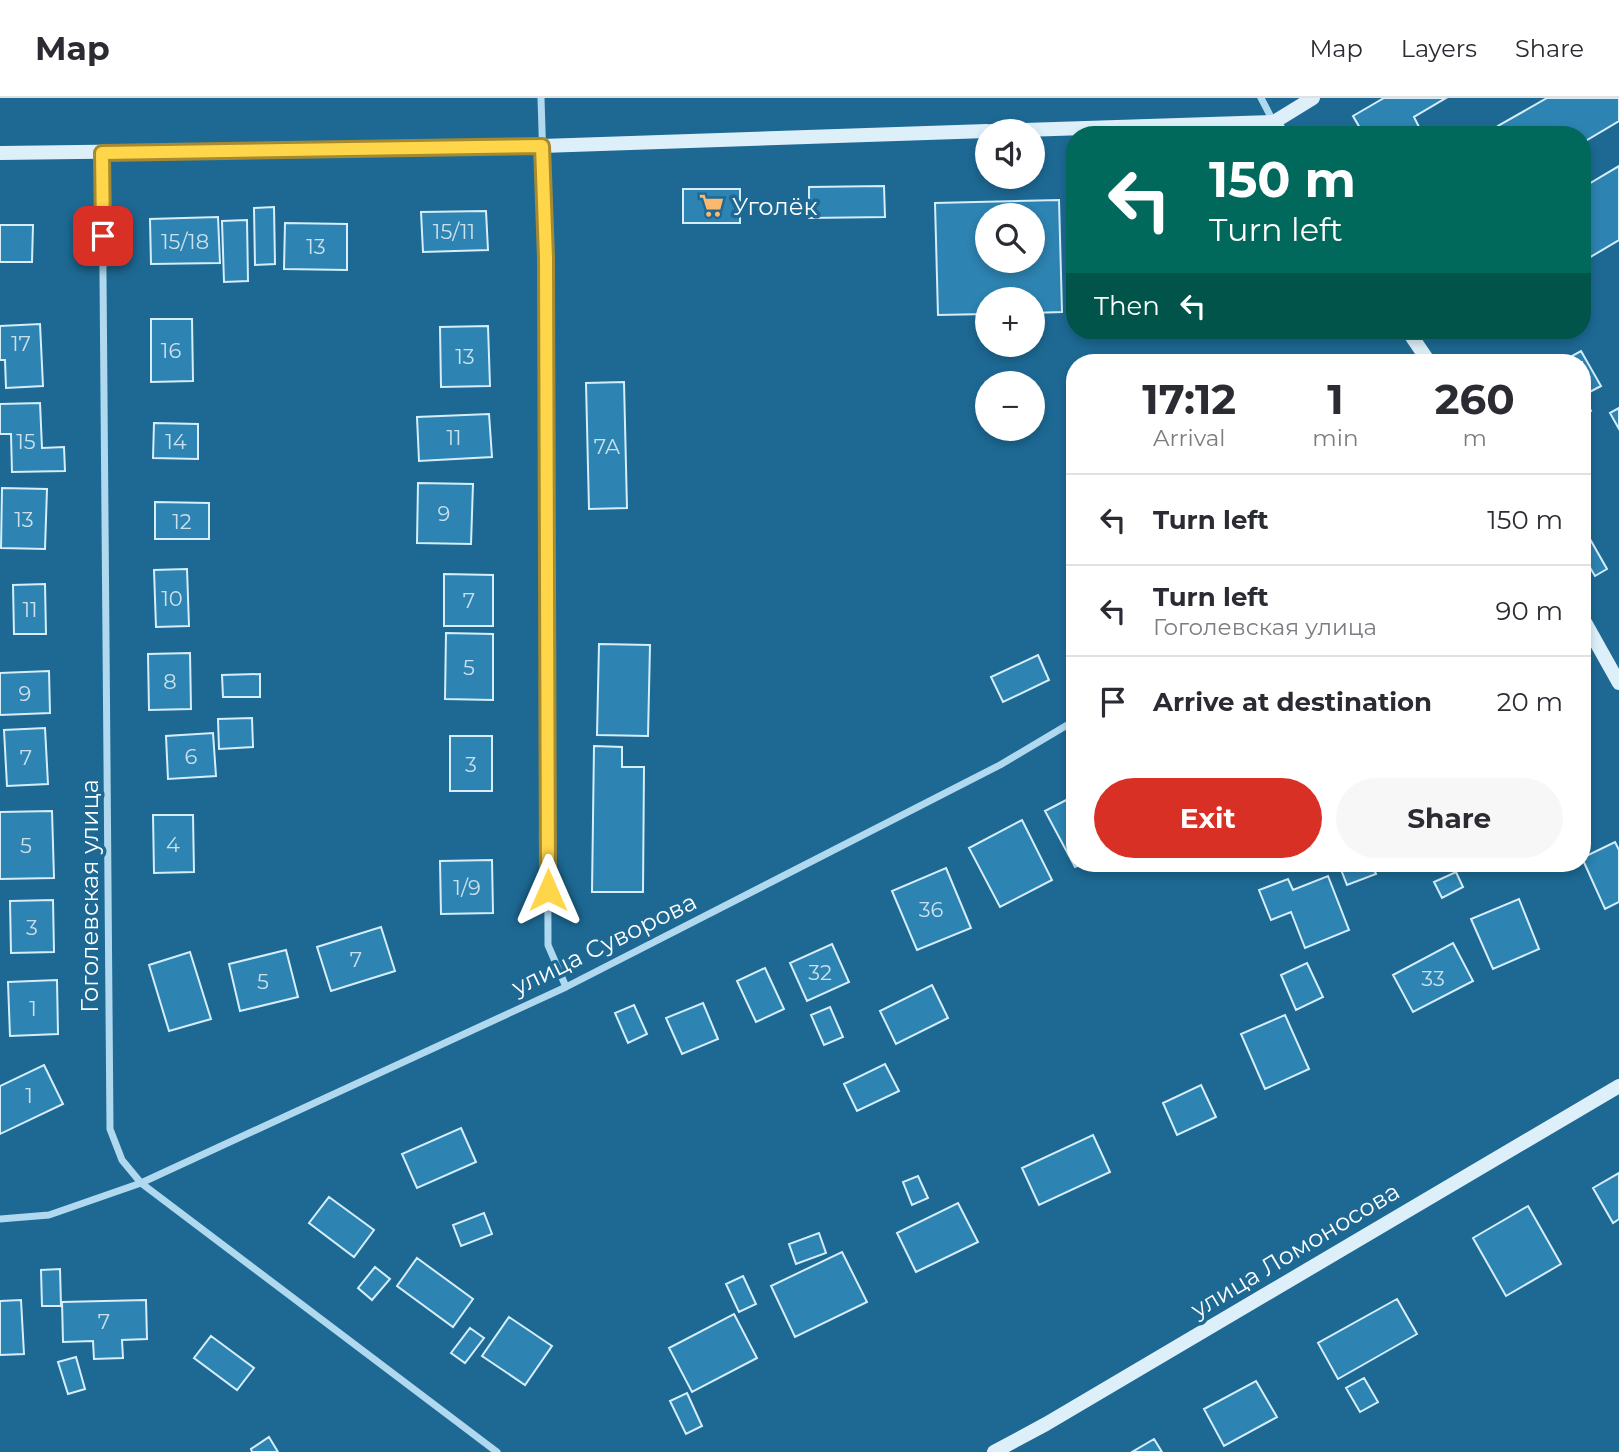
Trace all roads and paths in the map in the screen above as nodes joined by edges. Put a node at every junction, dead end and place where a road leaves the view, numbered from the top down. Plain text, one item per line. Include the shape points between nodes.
1 (541, 98) edge
2 (1261, 98) edge
3 (1313, 98) edge
4 (1277, 126) edge
5 (1280, 126) edge
6 (1045, 130) edge
7 (1066, 130) edge
8 (975, 131) edge
9 (542, 146) junction
10 (0, 153) edge
11 (102, 153) junction
12 (1591, 634) edge
13 (1619, 683) edge
14 (1066, 726) edge
15 (566, 987) junction
16 (1619, 1086) edge
17 (141, 1183) junction
18 (0, 1219) edge
19 (498, 1452) edge
20 (994, 1452) edge

1 - 9 street
2 - 4 street
3 - 5 main road
6 - 7 main road
8 - 9 main road
9 - 11 main road
9 - 15 street via 548,945
10 - 11 main road
11 - 17 street, Гоголевская улица via 110,1129 122,1160
12 - 13 main road
14 - 15 street, улица Суворова via 1000,765
15 - 17 street, улица Суворова
16 - 20 main road, улица Ломоносова
17 - 18 street, улица Суворова via 49,1215
17 - 19 street, Гоголевская улица

